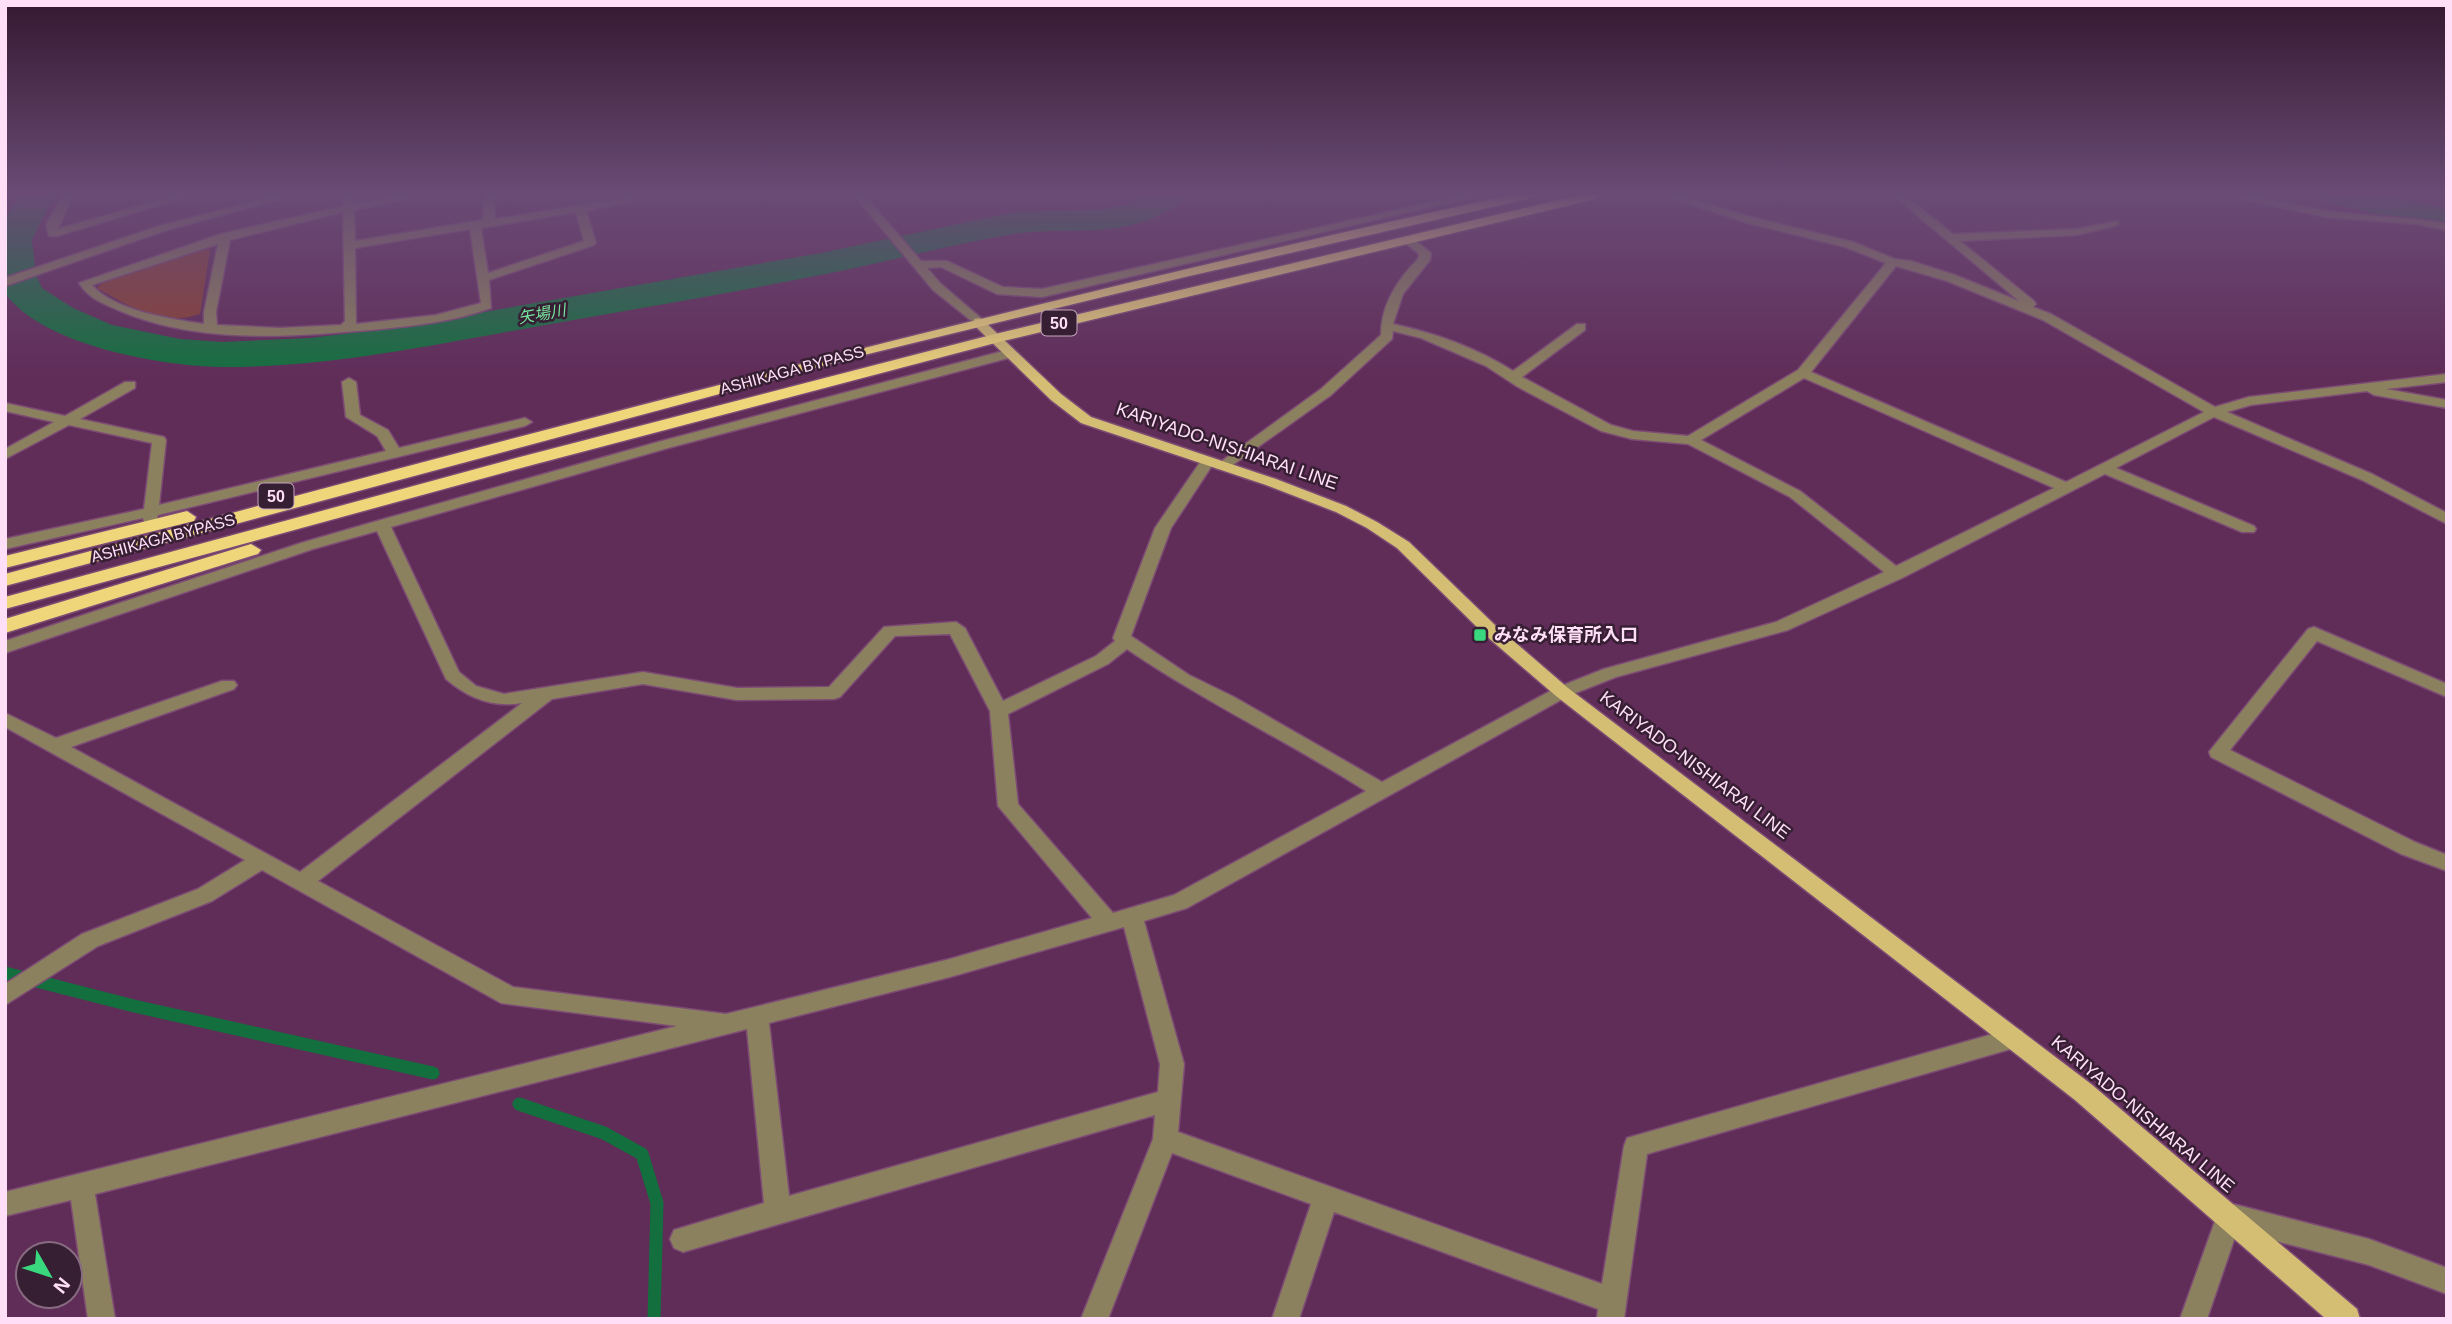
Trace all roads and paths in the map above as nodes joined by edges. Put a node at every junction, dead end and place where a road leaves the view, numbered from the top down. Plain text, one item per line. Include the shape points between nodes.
1 (77, 257) edge
2 (163, 257) edge
3 (221, 257) edge
4 (350, 257) edge
5 (479, 257) edge
6 (549, 257) edge
7 (911, 257) edge
8 (1203, 257) edge
9 (1251, 257) edge
10 (1333, 257) edge
11 (1424, 257) edge
12 (1880, 257) edge
13 (1974, 257) edge
14 (914, 260) junction
15 (1893, 262) junction
16 (482, 279) junction
17 (5, 282) edge
18 (2047, 317) junction
19 (978, 322) junction
20 (1386, 326) junction
21 (1581, 327) dead end
22 (211, 328) junction
23 (344, 329) junction
24 (996, 338) junction
25 (1011, 353) junction
26 (1803, 373) junction
27 (1514, 377) junction
28 (2447, 377) edge
29 (349, 382) dead end
30 (130, 384) dead end
31 (2350, 387) junction
32 (2447, 404) edge
33 (5, 407) edge
34 (2214, 412) junction
35 (69, 419) junction
36 (525, 422) dead end
37 (548, 433) junction
38 (1692, 440) junction
39 (394, 452) junction
40 (5, 455) edge
41 (526, 461) junction
42 (1215, 463) junction
43 (2104, 468) junction
44 (2065, 488) junction
45 (150, 519) junction
46 (2447, 519) edge
47 (382, 524) junction
48 (2248, 529) dead end
49 (5, 544) edge
50 (5, 562) edge
51 (1896, 574) junction
52 (5, 580) edge
53 (5, 603) edge
54 (5, 626) edge
55 (1127, 640) junction
56 (5, 647) edge
57 (228, 685) dead end
58 (2447, 691) edge
59 (1562, 692) junction
60 (548, 693) junction
61 (999, 711) junction
62 (5, 719) edge
63 (54, 746) junction
64 (1382, 792) junction
65 (263, 859) junction
66 (2447, 863) edge
67 (303, 881) junction
68 (1132, 915) junction
69 (1109, 922) junction
70 (5, 996) edge
71 (757, 1015) junction
72 (729, 1023) junction
73 (2014, 1038) junction
74 (1169, 1100) junction
75 (1165, 1139) junction
76 (81, 1184) junction
77 (1326, 1197) junction
78 (5, 1203) edge
79 (778, 1212) junction
80 (2229, 1216) junction
81 (682, 1240) dead end
82 (2447, 1281) edge
83 (1611, 1310) edge
84 (102, 1319) edge
85 (1094, 1319) edge
86 (1285, 1319) edge
87 (2193, 1319) edge
88 (2347, 1319) edge

1 - 17 street
2 - 22 street via 85,283 89,291 128,312
3 - 22 street
4 - 23 street via 351,322
5 - 16 street
6 - 16 street
7 - 14 street
8 - 14 street via 1042,293 1016,294 985,285 952,265
9 - 19 highway, ASHIKAGA BYPASS / 50
10 - 24 highway, ASHIKAGA BYPASS / 50
11 - 20 street via 1408,274
12 - 15 street
13 - 18 street
14 - 19 street
15 - 18 street via 1951,278
15 - 26 street
16 - 23 street via 487,305 463,316
18 - 34 street
19 - 24 main road, KARIYADO-NISHIARAI LINE
19 - 37 highway, ASHIKAGA BYPASS / 50
20 - 27 street via 1442,342
20 - 42 street via 1387,336 1326,392
21 - 27 street
22 - 23 street via 264,332
24 - 25 main road, KARIYADO-NISHIARAI LINE
24 - 41 highway, ASHIKAGA BYPASS / 50
25 - 42 main road, KARIYADO-NISHIARAI LINE via 1086,420
25 - 47 street
26 - 38 street
26 - 44 street
27 - 38 street via 1618,432
28 - 31 street
29 - 39 street via 353,417 383,433
30 - 35 street
31 - 32 street
31 - 34 street via 2249,401
33 - 35 street
34 - 43 street
34 - 46 street via 2367,477
35 - 40 street
35 - 45 street via 159,440
36 - 39 street
37 - 45 highway, 50
37 - 52 highway, ASHIKAGA BYPASS / 50
38 - 51 street via 1795,494
39 - 45 street
41 - 53 highway, ASHIKAGA BYPASS / 50
41 - 54 highway, 50
42 - 55 street via 1163,528 1122,638
42 - 59 main road, KARIYADO-NISHIARAI LINE via 1341,509 1392,538
43 - 44 street
43 - 48 street
44 - 51 street
45 - 49 street
45 - 50 highway, 50
47 - 56 street
47 - 60 street via 452,675 470,691 504,700
51 - 59 street via 1782,626 1610,673
55 - 61 street via 1102,660
55 - 64 street via 1183,679
57 - 63 street
58 - 66 street via 2314,633 2218,752 2408,848
59 - 64 street
59 - 73 main road, KARIYADO-NISHIARAI LINE
60 - 61 street via 643,678 737,694 835,693 890,631 956,628
60 - 67 street
61 - 69 street via 1008,806
62 - 63 street
63 - 65 street
64 - 68 street via 1180,902
65 - 67 street
65 - 70 street via 205,895 90,940
67 - 72 street via 509,996
68 - 69 street
68 - 74 street via 1172,1064
69 - 71 street via 950,968
71 - 72 street
71 - 79 street
72 - 76 street
73 - 80 main road, KARIYADO-NISHIARAI LINE
73 - 83 street via 1636,1146
74 - 75 street
74 - 79 street
75 - 77 street
75 - 85 street
76 - 78 street
76 - 84 street
77 - 83 street
77 - 86 street
79 - 81 street
80 - 82 street via 2370,1252
80 - 87 street
80 - 88 main road, KARIYADO-NISHIARAI LINE

